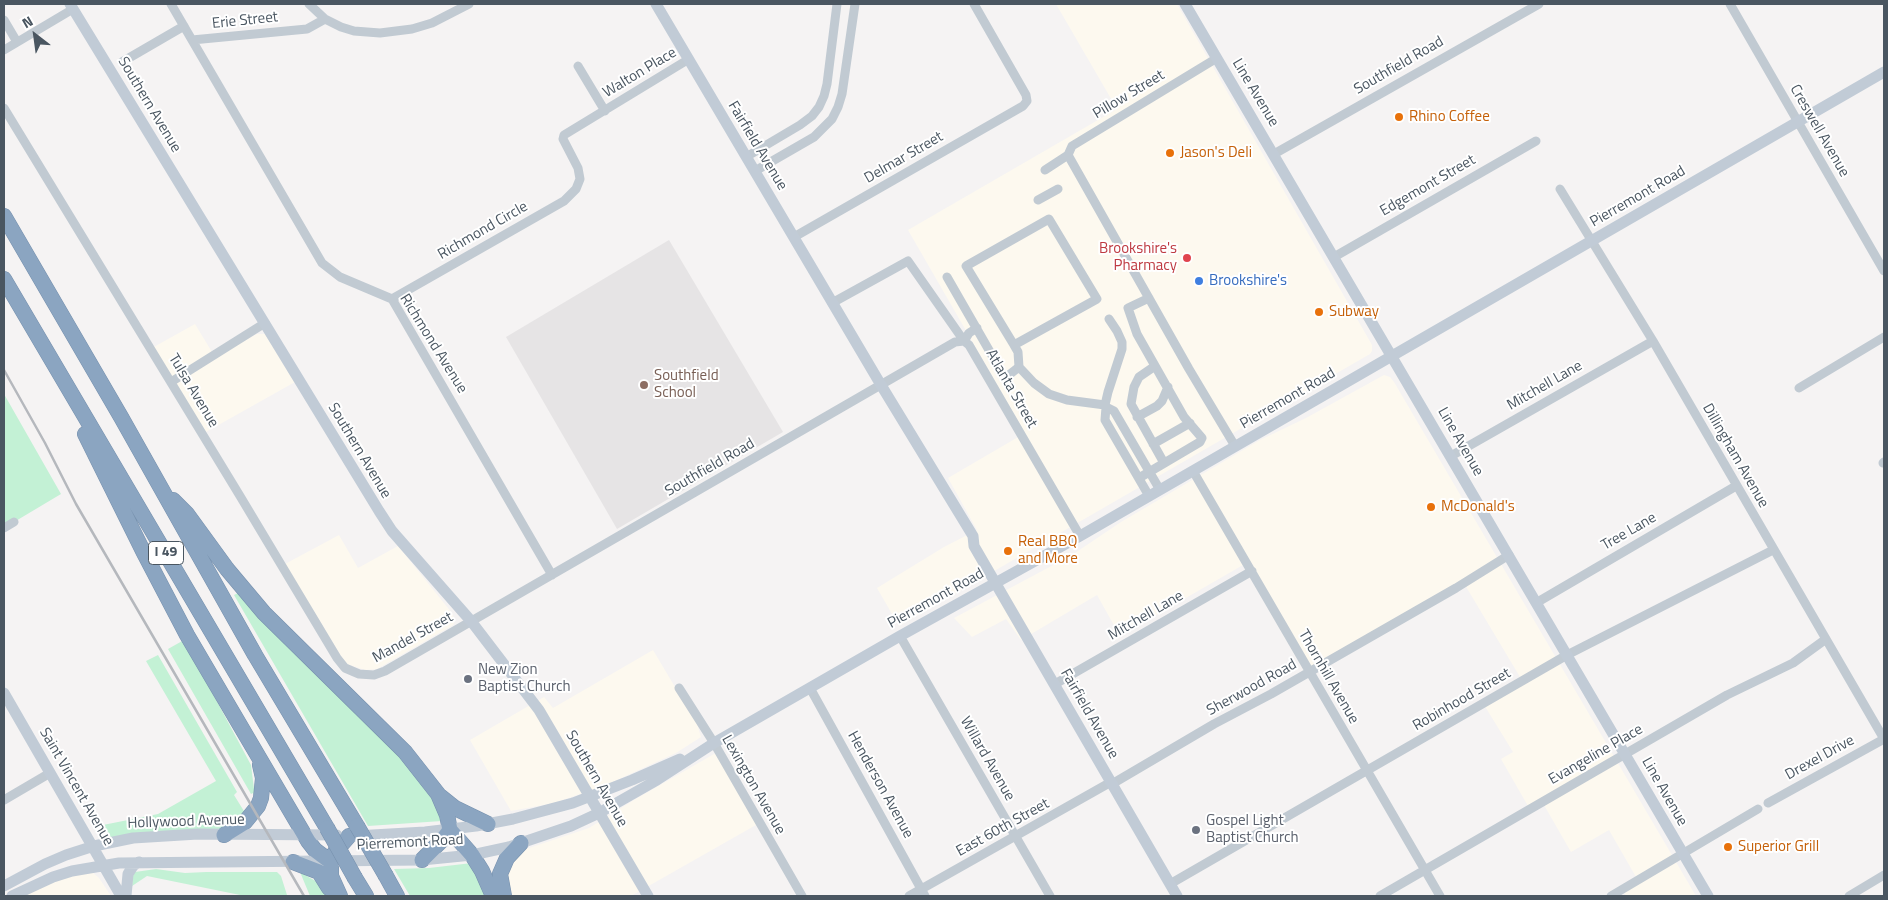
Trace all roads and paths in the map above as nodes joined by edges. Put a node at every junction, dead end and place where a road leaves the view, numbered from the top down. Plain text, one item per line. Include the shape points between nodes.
1 (171, 4) edge
2 (309, 4) edge
3 (469, 4) edge
4 (656, 4) edge
5 (837, 4) edge
6 (855, 4) edge
7 (974, 4) edge
8 (1185, 4) edge
9 (1539, 4) edge
10 (1730, 4) edge
11 (71, 6) edge
12 (1521, 8) edge
13 (325, 19) junction
14 (4, 20) edge
15 (184, 26) junction
16 (192, 40) junction
17 (17, 42) junction
18 (4, 50) edge
19 (1216, 58) junction
20 (689, 59) junction
21 (122, 62) dead end
22 (578, 66) dead end
23 (1884, 72) edge
24 (4, 108) edge
25 (605, 110) junction
26 (1797, 122) junction
27 (1536, 141) dead end
28 (1274, 154) junction
29 (746, 157) junction
30 (1070, 159) junction
31 (1045, 170) dead end
32 (755, 172) junction
33 (580, 179) joint
34 (1058, 189) dead end
35 (1560, 189) dead end
36 (1038, 200) dead end
37 (4, 216) edge
38 (794, 237) junction
39 (1592, 241) junction
40 (1334, 257) junction
41 (1884, 271) edge
42 (947, 277) dead end
43 (4, 279) edge
44 (1149, 298) junction
45 (392, 299) junction
46 (832, 303) junction
47 (29, 320) junction
48 (1109, 320) dead end
49 (265, 324) junction
50 (977, 328) junction
51 (1884, 337) edge
52 (964, 341) junction
53 (1653, 341) junction
54 (1014, 345) junction
55 (1392, 356) junction
56 (1156, 366) junction
57 (1019, 368) junction
58 (171, 382) junction
59 (881, 385) junction
60 (1168, 388) junction
61 (1799, 388) dead end
62 (1105, 406) junction
63 (1137, 417) junction
64 (1190, 423) junction
65 (1153, 444) junction
66 (1236, 446) junction
67 (1451, 456) junction
68 (1164, 463) junction
69 (1193, 471) junction
70 (1150, 472) junction
71 (1138, 478) junction
72 (1736, 486) junction
73 (161, 490) junction
74 (1160, 490) junction
75 (1149, 496) junction
76 (14, 522) dead end
77 (4, 528) edge
78 (1080, 536) junction
79 (1773, 550) junction
80 (1508, 554) junction
81 (1252, 571) junction
82 (552, 575) junction
83 (996, 584) junction
84 (1536, 603) junction
85 (471, 621) junction
86 (900, 636) junction
87 (1826, 639) junction
88 (1567, 655) junction
89 (1310, 672) junction
90 (367, 676) joint
91 (1055, 684) junction
92 (679, 688) dead end
93 (810, 688) junction
94 (4, 693) edge
95 (1884, 739) edge
96 (709, 746) junction
97 (257, 754) junction
98 (1625, 754) junction
99 (1367, 771) junction
100 (50, 773) junction
101 (1111, 783) junction
102 (438, 794) junction
103 (589, 797) junction
104 (4, 800) edge
105 (1768, 803) dead end
106 (1758, 809) dead end
107 (599, 813) junction
108 (488, 824) junction
109 (450, 830) junction
110 (353, 831) junction
111 (304, 834) junction
112 (224, 835) junction
113 (1016, 836) junction
114 (521, 843) junction
115 (94, 846) junction
116 (1683, 854) junction
117 (472, 855) junction
118 (422, 860) junction
119 (139, 862) junction
120 (293, 862) junction
121 (331, 862) junction
122 (103, 865) junction
123 (1425, 870) junction
124 (1884, 876) edge
125 (1170, 884) junction
126 (4, 886) edge
127 (923, 893) edge
128 (339, 894) edge
129 (12, 896) edge
130 (121, 896) edge
131 (126, 896) edge
132 (366, 896) edge
133 (397, 896) edge
134 (493, 896) edge
135 (504, 896) edge
136 (648, 896) edge
137 (802, 896) edge
138 (909, 896) edge
139 (1050, 896) edge
140 (1177, 896) edge
141 (1380, 896) edge
142 (1440, 896) edge
143 (1611, 896) edge
144 (1708, 896) edge
145 (1849, 896) edge

1 - 15 street, Richmond Avenue
2 - 13 street
3 - 13 street via 432,23 390,32 354,31
4 - 20 main road, Fairfield Avenue
5 - 29 street via 824,96 819,107 800,125
6 - 32 street via 842,94 832,119 814,137
7 - 38 street, Delmar Street via 1027,101
8 - 19 main road, Line Avenue
9 - 12 street, Southfield Road
10 - 26 street, Creswell Avenue
11 - 17 street
11 - 49 main road, Southern Avenue
12 - 28 street, Southfield Road
13 - 16 street, Erie Street via 308,29
14 - 17 street
15 - 16 street, Richmond Avenue
15 - 21 street
16 - 45 street, Richmond Avenue via 322,263 340,277
17 - 18 street
19 - 28 main road, Line Avenue
19 - 30 street, Pillow Street via 1072,146
20 - 25 street, Walton Place
20 - 29 main road, Fairfield Avenue
22 - 25 street, Walton Place
23 - 26 main road, Pierremont Road
24 - 58 street, Tulsa Avenue
25 - 33 street, Walton Place via 564,137
26 - 39 main road, Pierremont Road
26 - 41 street, Creswell Avenue
27 - 40 street, Edgemont Street
28 - 40 main road, Line Avenue
29 - 32 main road, Fairfield Avenue
30 - 31 street, Pillow Street
30 - 44 street
32 - 38 main road, Fairfield Avenue
33 - 45 street, Richmond Circle via 576,189 564,201
34 - 36 street
35 - 39 street, Dillingham Avenue
37 - 73 highway, I 49
38 - 46 main road, Fairfield Avenue
39 - 53 street, Dillingham Avenue
39 - 55 main road, Pierremont Road
40 - 55 main road, Line Avenue
42 - 50 street
43 - 47 highway, I 49
44 - 56 street via 1128,308 1137,334
44 - 66 street
45 - 82 street, Richmond Avenue
46 - 52 street, Atlanta Street via 908,261
46 - 59 main road, Fairfield Avenue
47 - 97 highway via 143,552
47 - 132 highway, I 49, bridge
48 - 62 street via 1122,342 1122,349
49 - 58 street
49 - 85 main road, Southern Avenue via 392,531
50 - 52 street
50 - 57 street via 1005,378
51 - 61 street
52 - 59 street, Southfield Road via 955,342
52 - 78 street, Atlanta Street
53 - 67 street, Mitchell Lane
53 - 72 street, Dillingham Avenue
54 - 54 street via 966,266 1050,219 1097,299
54 - 57 street
55 - 66 main road, Pierremont Road
55 - 67 main road, Line Avenue
56 - 60 street
56 - 63 street via 1139,377 1134,387 1130,404
57 - 62 street via 1049,394
58 - 90 street, Tulsa Avenue via 337,658 345,668
59 - 82 street, Southfield Road
59 - 83 main road, Fairfield Avenue via 929,465 932,478 961,530
60 - 63 street via 1157,406
60 - 64 street
62 - 70 street via 1114,412
62 - 71 street via 1105,420
63 - 65 street
64 - 65 street
64 - 68 street via 1202,438 1200,442
65 - 68 street
66 - 69 main road, Pierremont Road
67 - 80 main road, Line Avenue
68 - 70 street
69 - 74 main road, Pierremont Road
69 - 81 street, Thornhill Avenue
70 - 71 street
70 - 74 street
71 - 75 street
72 - 79 street, Dillingham Avenue
72 - 84 street, Tree Lane
73 - 102 highway via 187,514 226,569 264,614 405,752
73 - 110 highway, I 49
74 - 75 main road, Pierremont Road
75 - 78 main road, Pierremont Road
76 - 77 street
78 - 83 main road, Pierremont Road
79 - 87 street, Dillingham Avenue
79 - 88 street, Robinhood Street
80 - 84 main road, Line Avenue
80 - 89 street, Sherwood Road via 1456,588
81 - 89 street, Thornhill Avenue
81 - 91 street, Mitchell Lane
82 - 85 street, Southfield Road
83 - 86 main road, Pierremont Road
83 - 91 main road, Fairfield Avenue
84 - 88 main road, Line Avenue
85 - 90 street, Mandel Street via 385,671
85 - 103 main road, Southern Avenue via 539,710
86 - 93 main road, Pierremont Road
86 - 113 street, Willard Avenue
87 - 95 street, Dillingham Avenue
87 - 98 street, Evangeline Place via 1793,662 1741,687
88 - 98 main road, Line Avenue
88 - 99 street, Robinhood Street
89 - 99 street, Thornhill Avenue
89 - 101 street, Sherwood Road
91 - 101 main road, Fairfield Avenue
92 - 96 street, Lexington Avenue
93 - 96 main road, Pierremont Road
93 - 127 street, Henderson Avenue
94 - 100 main road, Saint Vincent Avenue
95 - 105 street, Drexel Drive
96 - 103 main road, Pierremont Road
96 - 107 main road, Pierremont Road
96 - 137 street, Lexington Avenue
97 - 111 highway
97 - 112 highway via 263,778 258,806 245,822
98 - 116 main road, Line Avenue
98 - 123 street, Evangeline Place
99 - 123 street, Thornhill Avenue
99 - 125 street, Robinhood Street
100 - 104 street
100 - 115 main road, Saint Vincent Avenue
101 - 113 street, East 60th Street
101 - 125 main road, Fairfield Avenue
102 - 108 highway via 454,808
102 - 109 highway
103 - 107 main road, Southern Avenue
103 - 108 main road, Pierremont Road
106 - 116 street
107 - 114 main road, Pierremont Road
107 - 136 main road, Southern Avenue
108 - 109 main road, Pierremont Road
109 - 110 main road, Pierremont Road
109 - 117 highway
109 - 118 highway
110 - 111 main road, Hollywood Avenue
110 - 121 highway via 335,852
110 - 133 highway, I 49, bridge
111 - 112 main road, Hollywood Avenue
111 - 121 highway via 315,850
112 - 115 main road, Hollywood Avenue via 157,836
113 - 127 street, East 60th Street
113 - 139 street, Willard Avenue
114 - 117 main road, Pierremont Road
114 - 135 highway via 507,858 500,874
115 - 122 main road, Saint Vincent Avenue
115 - 126 main road, Hollywood Avenue via 45,864
116 - 143 street
116 - 144 main road, Line Avenue
117 - 118 main road, Pierremont Road
117 - 134 highway
118 - 121 main road, Pierremont Road
119 - 120 main road
119 - 122 main road
119 - 131 main road via 128,874
120 - 121 main road
120 - 128 highway via 319,872 329,888
121 - 128 highway via 330,876
122 - 129 main road via 53,877
122 - 130 main road, Saint Vincent Avenue
123 - 141 street, Evangeline Place
123 - 142 street, Thornhill Avenue
124 - 145 street
125 - 140 main road, Fairfield Avenue
127 - 138 street, East 60th Street

